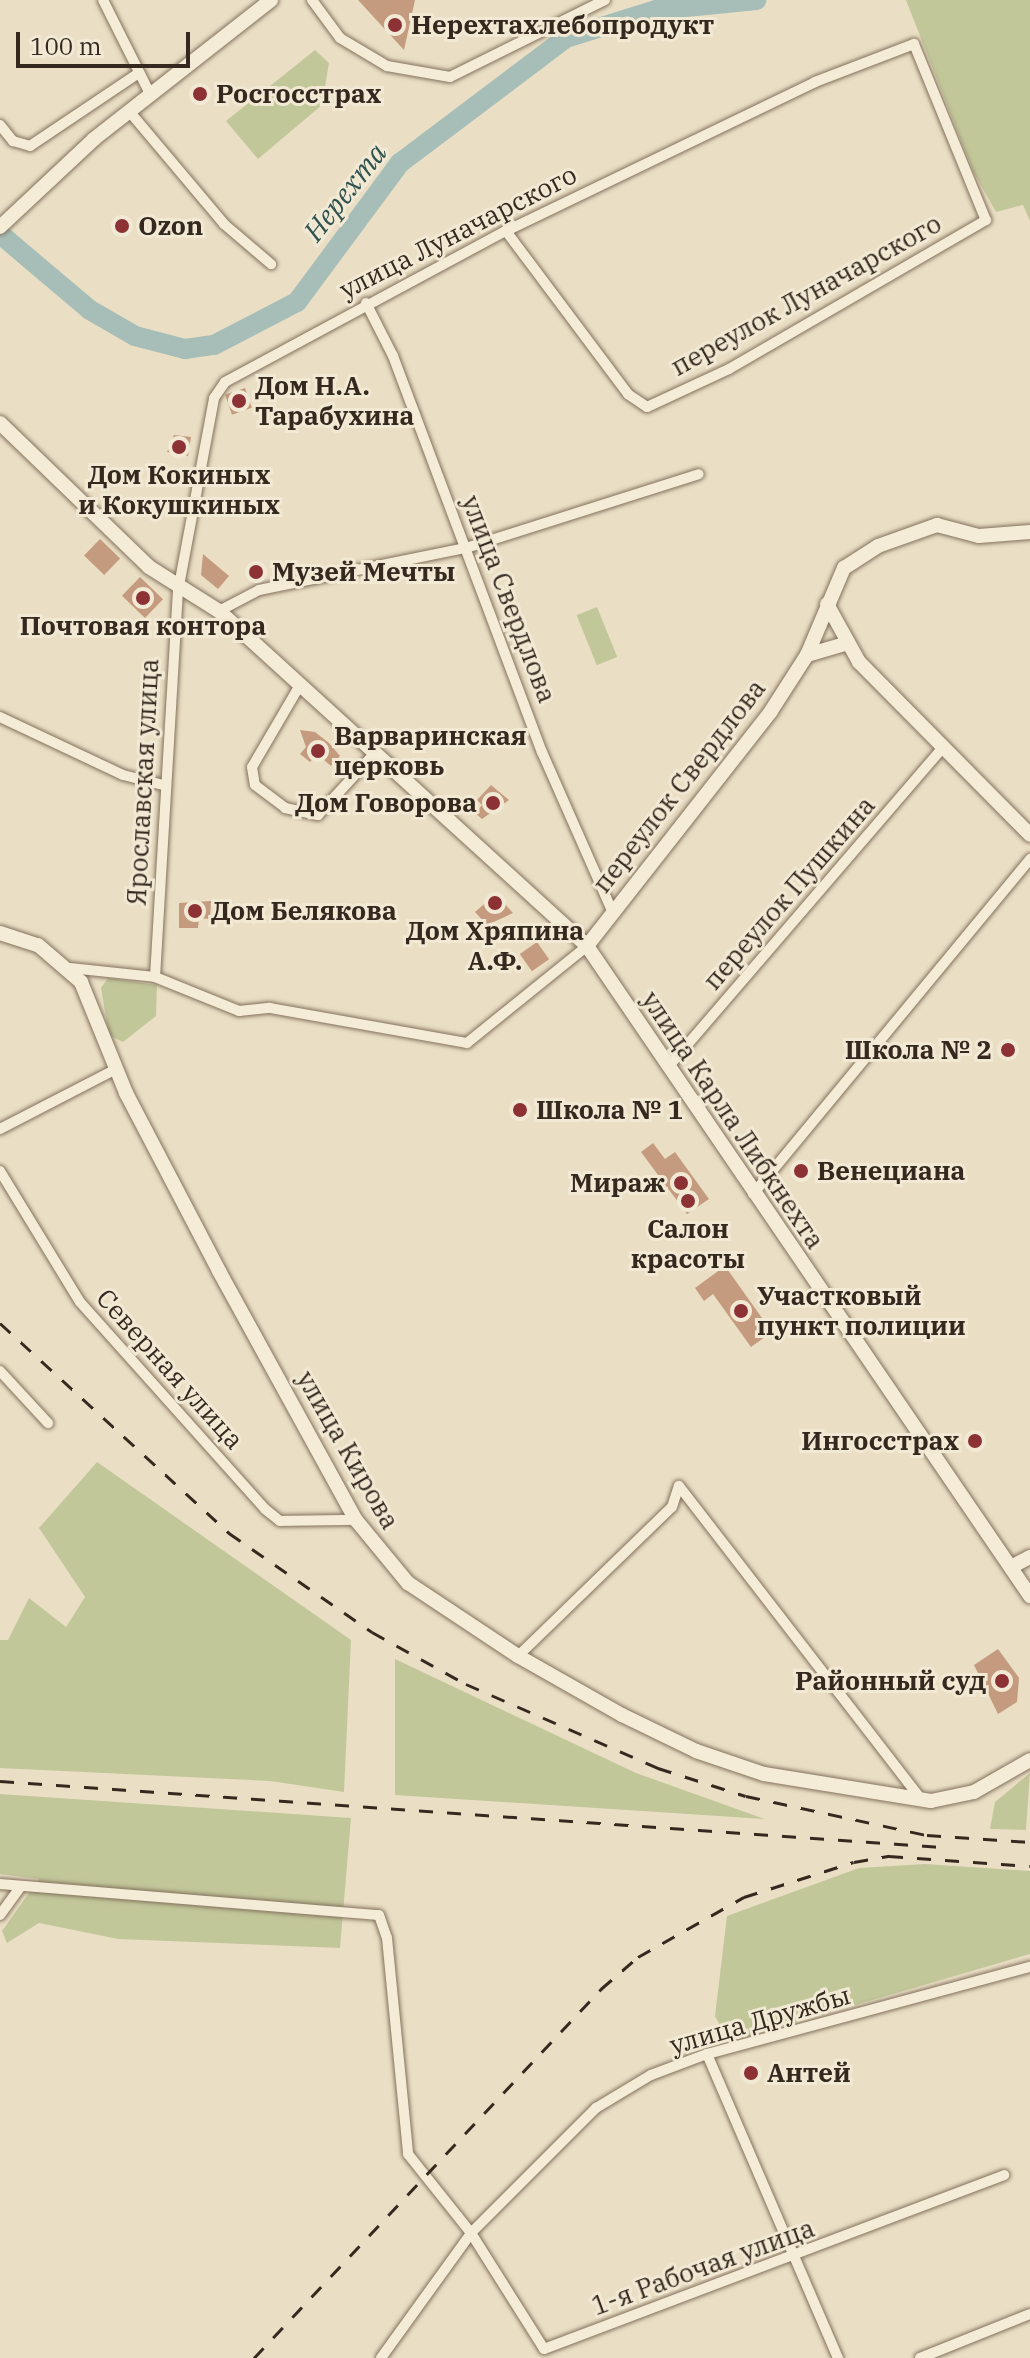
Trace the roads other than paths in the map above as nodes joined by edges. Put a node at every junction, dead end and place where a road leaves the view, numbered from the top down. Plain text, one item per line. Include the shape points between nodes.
1 (103, 0) edge
2 (271, 0) edge
3 (312, 0) edge
4 (605, 0) edge
5 (914, 44) joint
6 (137, 74) junction
7 (150, 94) junction
8 (129, 111) junction
9 (0, 125) edge
10 (0, 227) edge
11 (506, 231) junction
12 (271, 264) dead end
13 (366, 303) junction
14 (0, 423) edge
15 (699, 474) dead end
16 (1030, 532) edge
17 (466, 548) junction
18 (178, 591) junction
19 (827, 604) junction
20 (219, 611) junction
21 (848, 643) junction
22 (807, 655) junction
23 (300, 685) junction
24 (0, 717) edge
25 (942, 749) junction
26 (375, 753) junction
27 (163, 785) junction
28 (1030, 835) edge
29 (1030, 859) edge
30 (612, 911) junction
31 (0, 933) edge
32 (587, 946) junction
33 (70, 968) junction
34 (155, 977) junction
35 (669, 1066) junction
36 (116, 1069) junction
37 (0, 1129) edge
38 (0, 1171) edge
39 (753, 1194) junction
40 (0, 1371) edge
41 (48, 1423) dead end
42 (356, 1520) junction
43 (1030, 1557) edge
44 (1011, 1567) junction
45 (1030, 1596) edge
46 (518, 1656) junction
47 (1030, 1760) edge
48 (922, 1800) junction
49 (0, 1884) edge
50 (20, 1887) junction
51 (0, 1915) edge
52 (1030, 1967) edge
53 (707, 2054) junction
54 (1004, 2175) dead end
55 (471, 2233) junction
56 (797, 2257) junction
57 (1030, 2314) edge
58 (381, 2358) edge
59 (838, 2358) edge
60 (920, 2358) edge

1 - 6 street
2 - 7 main road
3 - 4 street via 340,38 387,66 450,77
5 - 11 street, улица Луначарского via 815,82
5 - 11 street, переулок Луначарского via 986,220 729,369 647,407 628,394
6 - 7 street
6 - 9 street via 30,146 13,141
7 - 8 main road
8 - 10 main road
8 - 12 street via 224,224
11 - 13 street, улица Луначарского
13 - 17 street, улица Свердлова
13 - 18 street, улица Луначарского via 218,390
14 - 18 main road, улица Карла Либкнехта
15 - 17 street
16 - 19 main road, переулок Свердлова via 979,536 937,525 918,529 844,568
17 - 20 street via 259,590
17 - 30 street, улица Свердлова via 542,752
18 - 20 main road, улица Карла Либкнехта
18 - 27 street, Ярославская улица
19 - 21 main road
19 - 22 main road, переулок Свердлова
20 - 23 main road, улица Карла Либкнехта
21 - 22 main road
21 - 25 main road
22 - 30 main road, переулок Свердлова via 721,778
23 - 26 main road, улица Карла Либкнехта
23 - 26 street via 252,767 255,785 285,808 318,815
24 - 27 street via 123,775
25 - 28 main road
25 - 35 street, переулок Пушкина
26 - 32 main road, улица Карла Либкнехта
27 - 34 street, Ярославская улица
29 - 39 street
30 - 32 main road, переулок Свердлова
31 - 33 main road via 38,945
32 - 34 street via 467,1043 270,1008 239,1011
32 - 35 main road, улица Карла Либкнехта
33 - 34 street
33 - 36 main road, улица Кирова
35 - 39 main road, улица Карла Либкнехта
36 - 37 street
36 - 42 main road, улица Кирова
38 - 42 street, Северная улица via 80,1302 265,1509 280,1521
39 - 44 main road, улица Карла Либкнехта
40 - 41 street
42 - 46 main road, улица Кирова via 408,1583
43 - 44 main road
44 - 45 main road, улица Карла Либкнехта
46 - 48 main road, улица Кирова via 696,1751 764,1774
46 - 48 street via 672,1507 679,1486
47 - 48 main road, улица Кирова via 974,1792
49 - 50 street
50 - 51 street
50 - 55 street via 379,1915 387,1938 408,2154
52 - 53 street, улица Дружбы
53 - 55 street, улица Дружбы via 651,2075 596,2108
53 - 56 street
54 - 56 street, 1-я Рабочая улица
55 - 56 street, 1-я Рабочая улица via 544,2349
55 - 58 street, улица Дружбы
56 - 59 street
57 - 60 street

